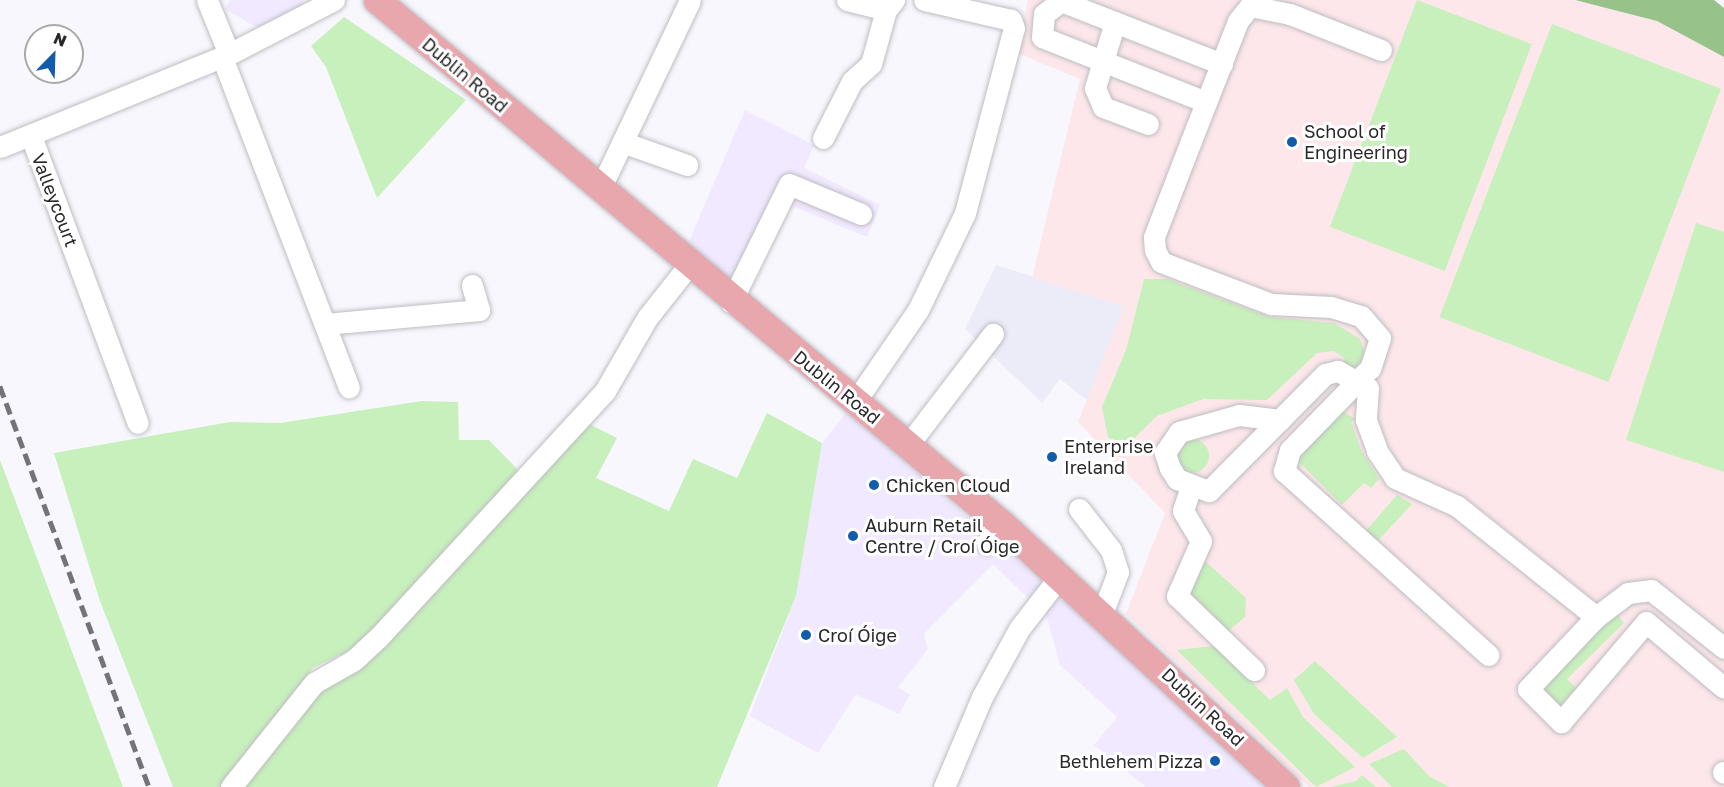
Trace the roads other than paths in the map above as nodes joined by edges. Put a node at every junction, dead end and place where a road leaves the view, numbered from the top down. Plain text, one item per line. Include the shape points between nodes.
1 (207, 0) edge
2 (334, 0) edge
3 (377, 0) edge
4 (690, 0) edge
5 (847, 0) edge
6 (924, 0) edge
7 (890, 5) edge
8 (1115, 22) junction
9 (1381, 50) dead end
10 (225, 55) junction
11 (1101, 60) junction
12 (1222, 64) junction
13 (1206, 102) junction
14 (1148, 124) dead end
15 (31, 136) junction
16 (824, 138) dead end
17 (625, 143) junction
18 (0, 147) edge
19 (687, 165) dead end
20 (600, 189) junction
21 (861, 214) dead end
22 (688, 266) junction
23 (472, 285) dead end
24 (731, 302) junction
25 (325, 324) junction
26 (993, 334) dead end
27 (1356, 386) junction
28 (349, 387) dead end
29 (855, 402) junction
30 (1280, 420) junction
31 (138, 423) dead end
32 (908, 445) junction
33 (1191, 486) junction
34 (1079, 508) dead end
35 (1060, 576) junction
36 (1102, 614) junction
37 (1596, 616) junction
38 (1724, 648) edge
39 (1488, 655) dead end
40 (1254, 670) dead end
41 (1724, 688) edge
42 (231, 787) edge
43 (944, 787) edge
44 (1286, 787) edge

1 - 10 street
2 - 10 street, Valleycourt
3 - 20 main road, Dublin Road
4 - 17 street via 663,47
5 - 7 street
6 - 29 street via 1011,20 1014,28 965,213 918,310
7 - 16 street via 871,64 852,81
8 - 11 street
8 - 11 street via 1061,1 1044,14 1042,37
8 - 12 street
9 - 12 street via 1260,4 1250,6 1238,21
10 - 15 street, Valleycourt
10 - 25 street
11 - 13 street
11 - 14 street via 1095,88 1103,107
12 - 13 street
13 - 27 street via 1154,237 1161,262 1270,304 1331,307 1361,316 1380,338 1380,352
15 - 18 street
15 - 31 street, Valleycourt
17 - 19 street
17 - 20 street
20 - 22 main road, Dublin Road
21 - 24 street via 789,184
22 - 24 main road, Dublin Road
22 - 42 street via 647,318 605,391 378,639 354,660 314,683
23 - 25 street via 479,310
24 - 29 main road, Dublin Road
25 - 28 street
26 - 32 street
27 - 30 street via 1338,371 1325,374
27 - 37 street via 1368,388 1366,420 1377,451 1395,478 1458,506
27 - 39 street via 1290,450 1284,471
29 - 32 main road, Dublin Road
30 - 33 street via 1209,491
30 - 33 street via 1239,415 1179,432 1166,453 1177,479
32 - 35 main road, Dublin Road via 995,534
33 - 40 street via 1183,511 1201,541 1177,596
34 - 36 street via 1111,550 1118,572
35 - 36 main road, Dublin Road
35 - 43 street via 1020,629 987,688
36 - 44 main road, Dublin Road
37 - 38 street via 1628,593 1651,590
37 - 41 street via 1528,689 1561,722 1646,622

